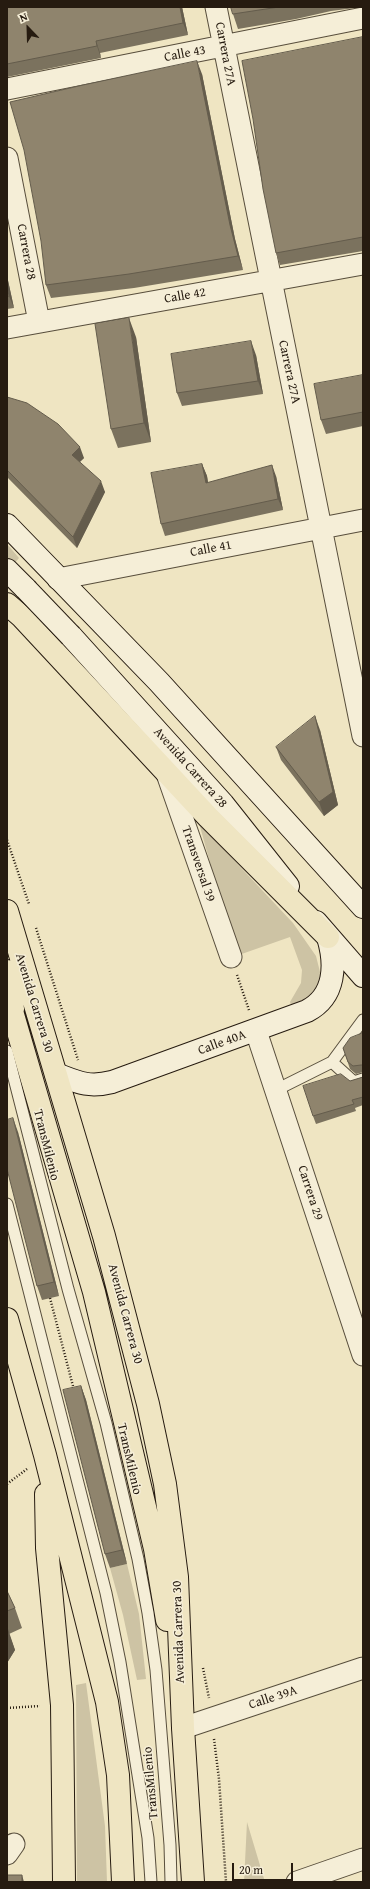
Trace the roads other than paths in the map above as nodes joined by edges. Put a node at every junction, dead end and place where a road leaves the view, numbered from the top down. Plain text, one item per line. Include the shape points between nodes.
1 (216, 7) edge
2 (363, 18) edge
3 (224, 46) junction
4 (7, 89) edge
5 (7, 158) edge
6 (363, 264) edge
7 (270, 280) junction
8 (39, 322) junction
9 (7, 328) edge
10 (363, 520) edge
11 (7, 525) edge
12 (322, 528) junction
13 (7, 570) edge
14 (58, 579) junction
15 (17, 585) edge
16 (7, 604) edge
17 (363, 736) edge
18 (166, 771) junction
19 (363, 907) edge
20 (7, 911) edge
21 (328, 937) junction
22 (231, 958) road end
23 (7, 971) edge
24 (363, 976) edge
25 (11, 1004) edge
26 (363, 1020) edge
27 (256, 1031) junction
28 (7, 1051) edge
29 (332, 1062) junction
30 (56, 1074) junction
31 (363, 1079) edge
32 (276, 1090) junction
33 (7, 1204) edge
34 (7, 1319) edge
35 (362, 1350) edge
36 (46, 1455) junction
37 (363, 1668) edge
38 (183, 1728) junction
39 (363, 1859) edge
40 (64, 1882) edge
41 (123, 1882) edge
42 (150, 1882) edge
43 (171, 1882) edge
44 (193, 1882) edge
45 (297, 1882) edge

1 - 3 street, Carrera 27A
2 - 3 street, Calle 43
3 - 4 street, Calle 43
3 - 7 street, Carrera 27A
5 - 8 street, Carrera 28
6 - 7 street, Calle 42
7 - 8 street, Calle 42
7 - 12 street, Carrera 27A
8 - 9 street, Calle 42
10 - 12 street, Calle 41
11 - 14 main road
12 - 14 street, Calle 41
12 - 17 street, Carrera 27A
13 - 15 main road, Avenida Carrera 28
14 - 19 main road via 159,682
15 - 21 main road, Avenida Carrera 28, bridge via 72,636 223,804
16 - 18 highway via 22,616
18 - 21 highway via 208,817
18 - 22 street, Transversal 39
20 - 30 highway, Avenida Carrera 30
21 - 24 main road, Avenida Carrera 28
21 - 27 main road, Calle 40A via 333,964 328,989 321,1002 292,1018
23 - 25 highway, Avenida Carrera 30
25 - 38 highway, Avenida Carrera 30 via 94,1292 135,1463 155,1549
26 - 29 lane
27 - 30 main road, Calle 40A via 112,1082 98,1085 82,1084
27 - 32 street, Carrera 29
28 - 43 lane, TransMilenio via 68,1289 106,1423 138,1559 156,1670
29 - 31 lane via 354,1082
29 - 32 lane
30 - 38 highway, Avenida Carrera 30 via 106,1244 148,1404 165,1484 177,1576
32 - 35 street, Carrera 29
33 - 42 lane, TransMilenio via 106,1593 120,1662 148,1838
34 - 36 highway
36 - 40 highway via 47,1548 62,1706
36 - 41 highway via 107,1702 118,1775
37 - 38 street, Calle 39A
38 - 44 highway, Avenida Carrera 30
39 - 45 street

